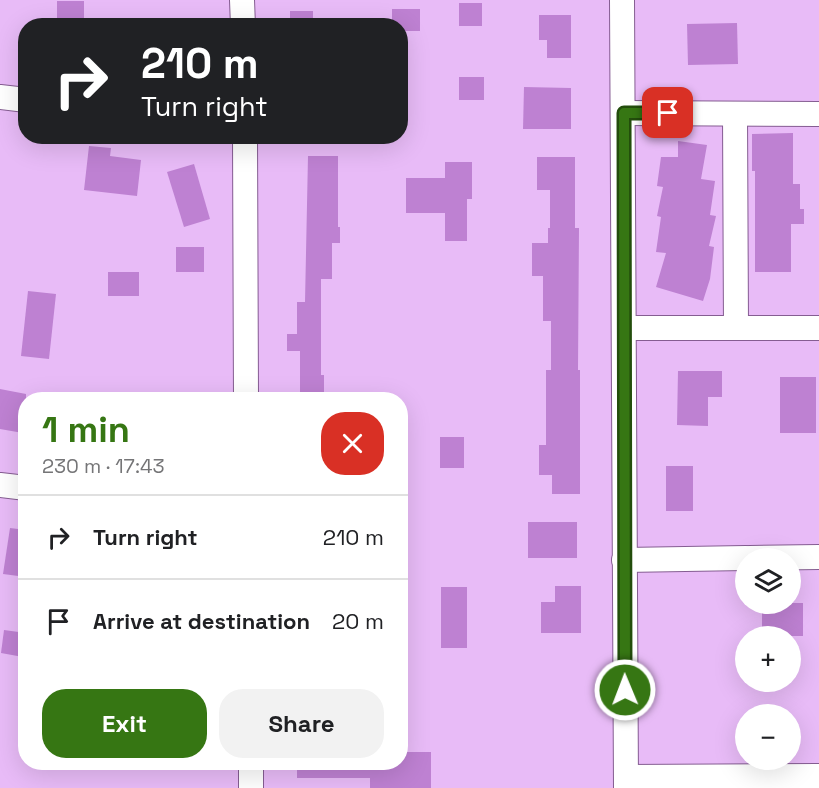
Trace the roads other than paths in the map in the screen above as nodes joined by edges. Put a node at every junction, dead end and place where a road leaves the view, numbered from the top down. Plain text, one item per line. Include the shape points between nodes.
1 (242, 0) edge
2 (622, 0) edge
3 (243, 18) edge
4 (0, 97) edge
5 (18, 99) edge
6 (624, 113) junction
7 (735, 114) junction
8 (819, 114) edge
9 (245, 144) edge
10 (624, 328) junction
11 (736, 328) junction
12 (819, 328) edge
13 (246, 392) edge
14 (0, 484) edge
15 (18, 487) edge
16 (801, 557) edge
17 (819, 557) edge
18 (735, 558) edge
19 (624, 560) junction
20 (250, 770) edge
21 (819, 776) edge
22 (626, 782) edge
23 (251, 788) edge

1 - 3 street
2 - 6 street
4 - 5 street
6 - 7 street
6 - 10 street
7 - 8 street
7 - 11 street
9 - 13 street
10 - 11 street
10 - 19 street
11 - 12 street
14 - 15 street
16 - 17 street
18 - 19 street
19 - 22 street
20 - 23 street
21 - 22 street

